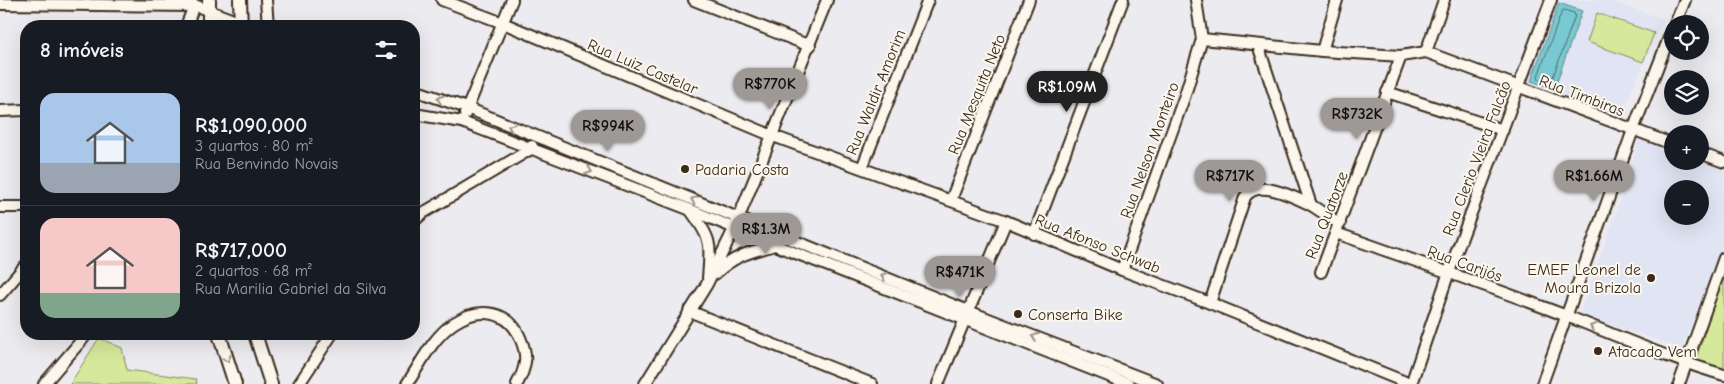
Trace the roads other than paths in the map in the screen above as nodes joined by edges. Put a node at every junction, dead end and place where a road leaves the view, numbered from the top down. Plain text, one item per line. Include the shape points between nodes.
1 (183, 0) edge
2 (240, 0) edge
3 (266, 0) edge
4 (442, 0) edge
5 (512, 0) edge
6 (694, 0) edge
7 (827, 0) edge
8 (928, 0) edge
9 (1029, 0) edge
10 (1123, 0) edge
11 (1196, 0) edge
12 (1337, 0) edge
13 (1444, 0) edge
14 (1550, 0) edge
15 (1685, 0) edge
16 (12, 2) edge
17 (0, 4) edge
18 (194, 6) junction
19 (209, 6) edge
20 (1679, 15) edge
21 (188, 20) edge
22 (209, 20) edge
23 (234, 20) edge
24 (242, 20) edge
25 (268, 20) edge
26 (503, 23) junction
27 (1202, 39) junction
28 (1258, 45) junction
29 (810, 46) junction
30 (1322, 51) junction
31 (1664, 51) edge
32 (1426, 52) junction
33 (1401, 56) junction
34 (1520, 87) junction
35 (420, 92) edge
36 (1387, 92) junction
37 (467, 108) junction
38 (20, 110) edge
39 (0, 111) edge
40 (420, 115) edge
41 (462, 122) junction
42 (1503, 130) junction
43 (1633, 130) junction
44 (773, 136) junction
45 (536, 137) junction
46 (1664, 141) edge
47 (531, 149) junction
48 (1709, 157) edge
49 (1724, 162) edge
50 (862, 168) junction
51 (627, 179) junction
52 (951, 200) junction
53 (1311, 205) junction
54 (0, 206) edge
55 (20, 207) edge
56 (691, 210) junction
57 (420, 212) edge
58 (739, 218) junction
59 (1006, 221) junction
60 (734, 228) junction
61 (1338, 228) junction
62 (1034, 234) junction
63 (775, 245) junction
64 (1724, 258) edge
65 (1122, 270) junction
66 (20, 272) edge
67 (1321, 272) dead end
68 (1449, 272) junction
69 (709, 281) junction
70 (0, 295) edge
71 (1210, 303) junction
72 (689, 311) junction
73 (966, 316) junction
74 (1567, 316) junction
75 (82, 340) edge
76 (221, 340) edge
77 (257, 340) edge
78 (328, 340) edge
79 (1056, 350) junction
80 (1687, 364) junction
81 (1724, 375) edge
82 (44, 384) edge
83 (235, 384) edge
84 (271, 384) edge
85 (299, 384) edge
86 (407, 384) edge
87 (517, 384) edge
88 (645, 384) edge
89 (872, 384) edge
90 (938, 384) edge
91 (1129, 384) edge
92 (1157, 384) edge
93 (1411, 384) edge
94 (1542, 384) edge
95 (1679, 384) edge

1 - 18 street
2 - 24 main road
3 - 25 street
4 - 26 street, Rua Luiz Castelar
5 - 26 street
6 - 29 street
7 - 29 street
8 - 50 street, Rua Waldir Amorim
9 - 52 street, Rua Mesquita Neto
10 - 62 street
11 - 27 street
12 - 30 street
13 - 32 street
14 - 34 street, Rua Clerio Vieira Falcão
15 - 20 street
16 - 17 street
16 - 18 street
18 - 19 street
18 - 21 street
19 - 22 main road
19 - 23 street
26 - 37 street
26 - 44 street, Rua Luiz Castelar
27 - 28 street
27 - 65 street, Rua Nelson Monteiro
28 - 30 street
28 - 53 street
29 - 44 street
30 - 33 street
31 - 43 street
32 - 33 street
32 - 34 street, Rua Timbiras
33 - 36 street, Rua Quatorze
34 - 42 street, Rua Clerio Vieira Falcão
34 - 43 street, Rua Timbiras
37 -> 35 street
36 - 42 street
36 - 61 street, Rua Quatorze
37 - 41 street
45 -> 37 street
38 - 39 street
40 - 41 street
41 - 47 street
42 - 68 street, Rua Clerio Vieira Falcão
43 - 46 street, Rua Timbiras
43 - 74 street
44 - 50 street, Rua Afonso Schwab
44 - 58 street
45 - 47 street
45 - 51 street
47 -> 51 street
47 - 57 street
48 - 49 street
50 - 52 street, Rua Afonso Schwab
51 - 56 street
58 -> 51 street
52 - 59 street, Rua Afonso Schwab
53 - 61 street, Rua Carijós
53 - 71 street, Rua Carijós via 1267,189 1248,191
54 - 55 street
56 - 60 street
56 - 69 street via 709,242
58 - 60 street
73 -> 58 street
59 - 62 street, Rua Afonso Schwab
59 - 73 street
60 - 63 street
60 - 69 street
61 - 67 street, Rua Quatorze
61 - 68 street, Rua Carijós
62 - 65 street, Rua Afonso Schwab
63 - 69 street via 728,262
63 - 73 street
64 - 80 street
65 - 71 street, Rua Afonso Schwab
66 - 70 street
68 - 74 street, Rua Carijós
68 - 93 street, Rua Clerio Vieira Falcão
69 - 72 street
71 - 93 street, Rua Afonso Schwab
72 - 88 street
72 - 89 street
73 - 79 street
73 - 90 street
80 -> 74 street, Rua Carijós
74 - 94 street
75 - 82 street
76 -> 83 main road
77 - 84 main road
78 - 85 street
79 - 91 street
79 - 92 street
80 - 81 street, Rua Carijós
80 - 95 street
86 - 87 street via 436,339 454,322 483,312 509,320 518,333 525,351 525,362

